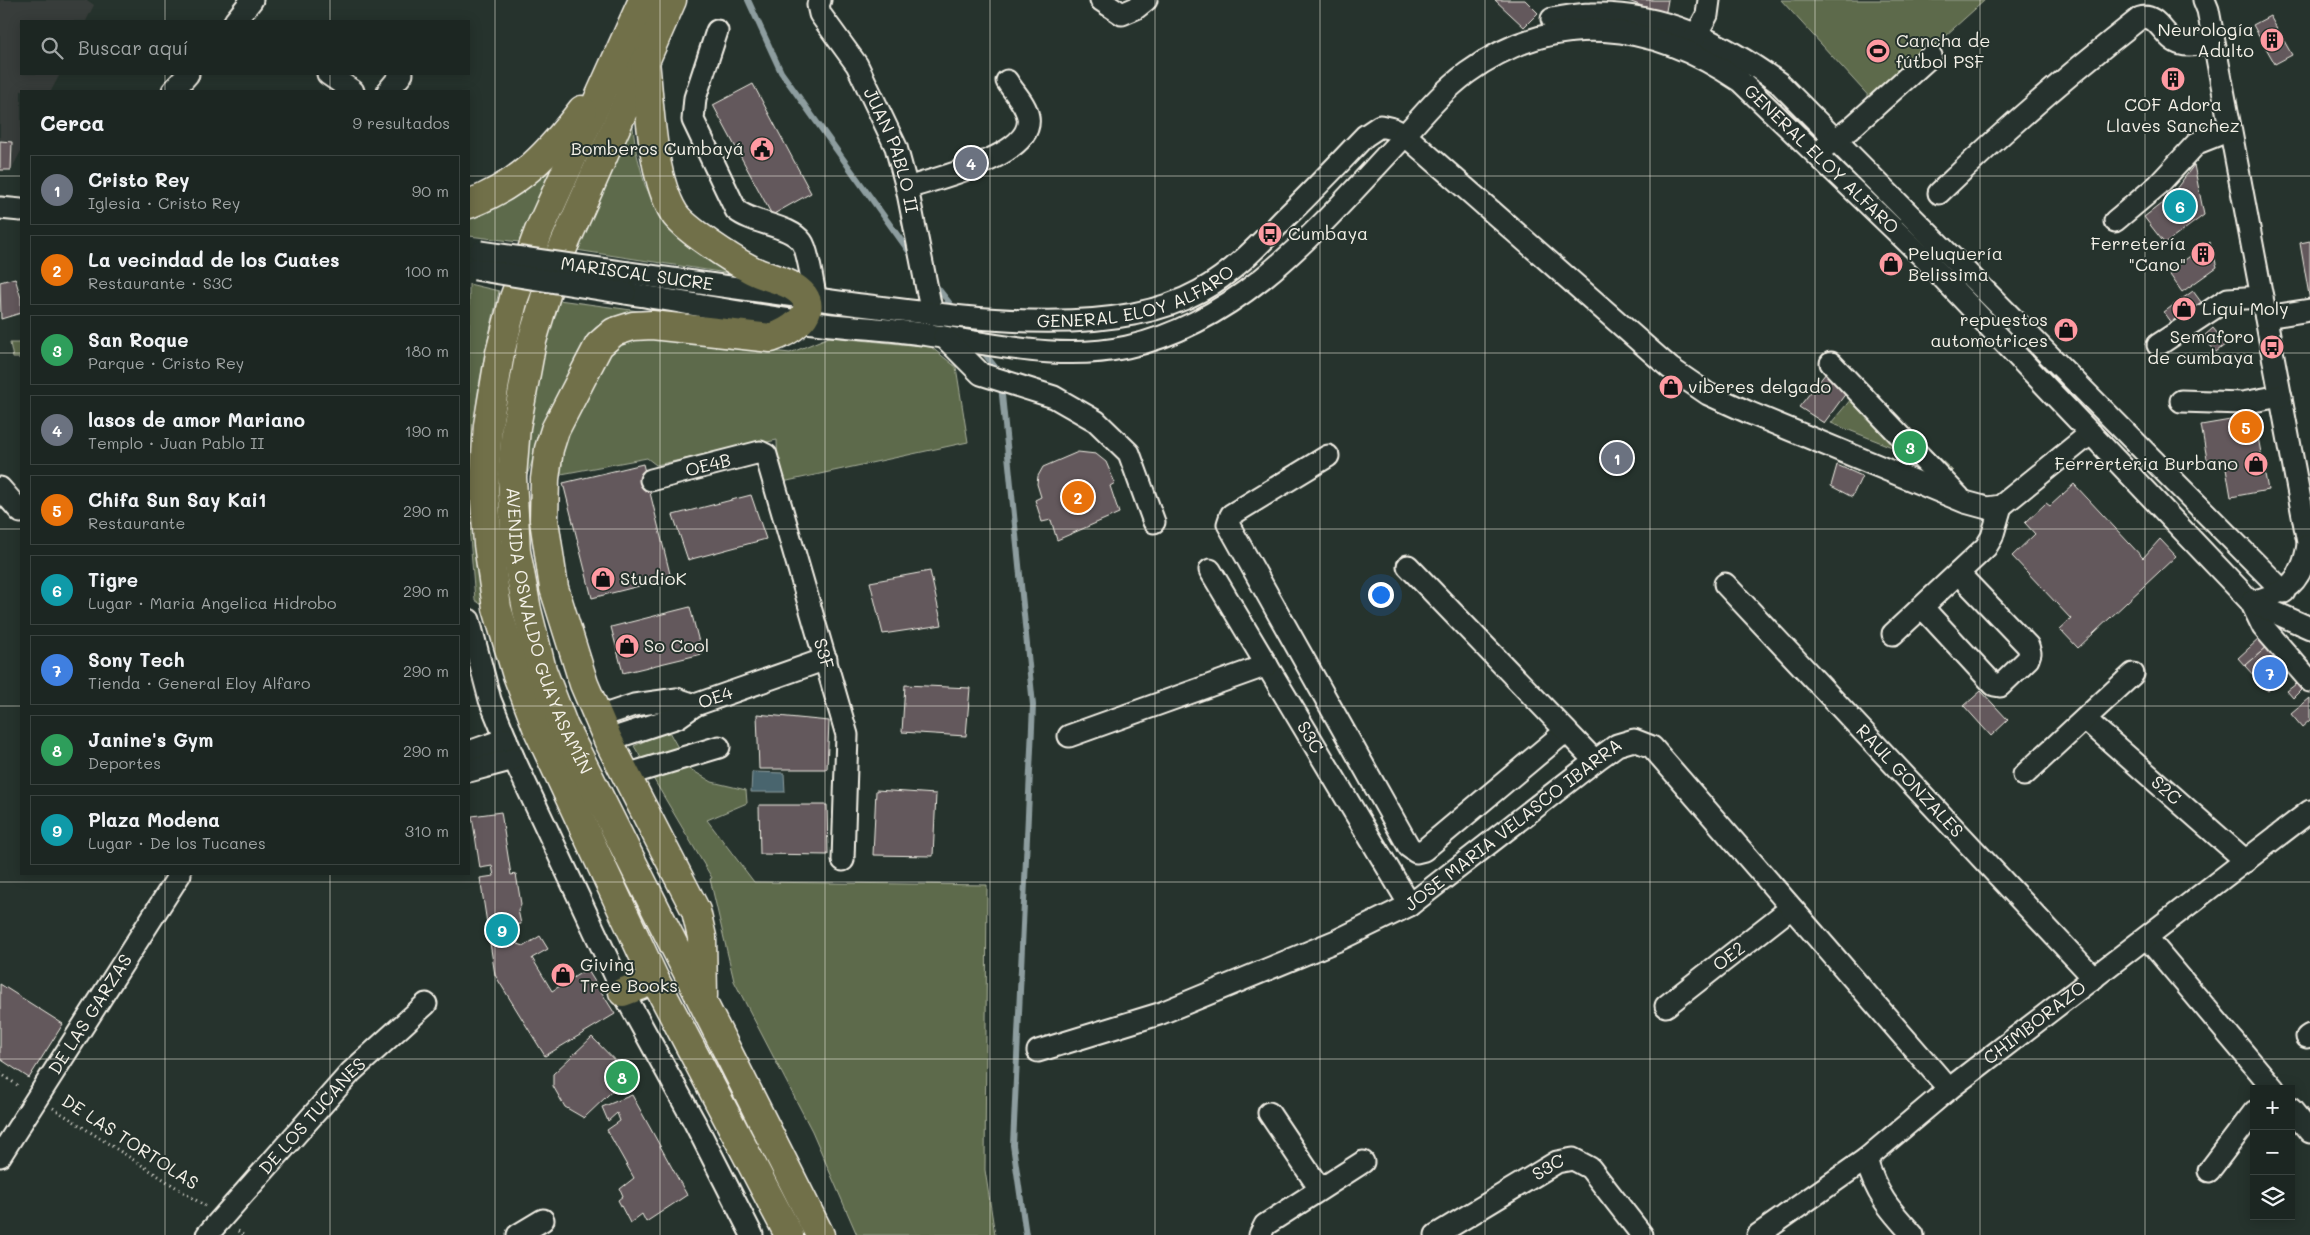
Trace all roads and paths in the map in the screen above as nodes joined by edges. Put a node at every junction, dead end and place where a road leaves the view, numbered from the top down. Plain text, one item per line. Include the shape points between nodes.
1 (643, 0) edge
2 (672, 0) edge
3 (820, 0) edge
4 (1101, 0) edge
5 (1146, 0) edge
6 (1709, 0) edge
7 (2204, 0) edge
8 (1552, 18) dead end
9 (717, 31) dead end
10 (2213, 42) junction
11 (1692, 43) junction
12 (1931, 56) dead end
13 (645, 59) junction
14 (187, 75) edge
15 (330, 75) edge
16 (401, 75) edge
17 (608, 78) junction
18 (1007, 81) dead end
19 (174, 90) edge
20 (352, 90) edge
21 (389, 90) edge
22 (2230, 130) junction
23 (1404, 135) junction
24 (1835, 140) junction
25 (1817, 154) junction
26 (907, 188) junction
27 (1939, 192) dead end
28 (0, 198) edge
29 (20, 198) edge
30 (470, 204) edge
31 (0, 208) edge
32 (20, 210) edge
33 (2115, 221) dead end
34 (473, 260) edge
35 (2262, 296) junction
36 (807, 306) junction
37 (2310, 310) edge
38 (932, 314) junction
39 (2266, 317) junction
40 (944, 337) junction
41 (2158, 345) dead end
42 (1831, 363) dead end
43 (2281, 396) junction
44 (2181, 400) dead end
45 (2091, 433) junction
46 (764, 452) joint
47 (1328, 456) dead end
48 (651, 480) dead end
49 (0, 488) edge
50 (1964, 502) junction
51 (2001, 506) junction
52 (20, 511) edge
53 (1154, 522) dead end
54 (2309, 549) edge
55 (1408, 566) dead end
56 (1210, 570) dead end
57 (1958, 573) junction
58 (1725, 584) dead end
59 (2284, 592) junction
60 (2251, 602) junction
61 (1922, 608) junction
62 (470, 624) edge
63 (2310, 628) edge
64 (1893, 634) dead end
65 (826, 659) junction
66 (1267, 665) junction
67 (2133, 674) dead end
68 (2310, 681) edge
69 (2085, 719) junction
70 (603, 728) junction
71 (1566, 731) junction
72 (1069, 736) dead end
73 (719, 747) dead end
74 (510, 749) junction
75 (470, 752) edge
76 (1595, 761) junction
77 (470, 770) edge
78 (626, 775) junction
79 (2024, 775) dead end
80 (2310, 811) edge
81 (843, 860) dead end
82 (2246, 862) junction
83 (179, 875) edge
84 (1410, 905) junction
85 (1791, 908) junction
86 (2147, 938) junction
87 (2094, 978) junction
88 (654, 980) junction
89 (623, 992) junction
90 (703, 1002) junction
91 (426, 1004) dead end
92 (1666, 1006) dead end
93 (1038, 1050) dead end
94 (0, 1073) edge
95 (2271, 1085) edge
96 (1949, 1090) junction
97 (37, 1098) junction
98 (1269, 1113) dead end
99 (2295, 1115) edge
100 (2250, 1117) edge
101 (2310, 1132) edge
102 (0, 1156) edge
103 (1866, 1159) junction
104 (1363, 1162) dead end
105 (2209, 1171) dead end
106 (1320, 1189) junction
107 (221, 1217) junction
108 (543, 1220) dead end
109 (207, 1235) edge
110 (244, 1235) edge
111 (518, 1235) edge
112 (752, 1235) edge
113 (789, 1235) edge
114 (820, 1235) edge
115 (1260, 1235) edge
116 (1436, 1235) edge
117 (1642, 1235) edge
118 (1758, 1235) edge
119 (1913, 1235) edge

1 - 17 main road, AVENIDA OSWALDO GUAYASAMÍN
2 - 13 main road, AVENIDA OSWALDO GUAYASAMÍN
3 - 26 street, JUAN PABLO II via 820,14 846,48 870,89 896,147
4 - 5 street via 1122,14
6 - 11 street via 1707,14
7 - 10 street
8 - 11 street via 1590,14 1631,15 1671,25
9 - 36 street via 695,98 693,120 736,210 745,217 794,234 803,243
10 - 22 street
10 - 27 street via 2182,45 2164,34 2152,18 2140,18 1998,136
11 - 23 street, GENERAL ELOY ALFARO via 1618,30 1588,30 1557,33 1522,44 1493,56 1466,74
11 - 24 street via 1712,41 1744,58 1779,83
11 - 25 street, GENERAL ELOY ALFARO via 1714,64 1740,81
12 - 24 street
13 - 36 main road via 654,149 663,186 675,214 751,270 795,288
13 - 90 main road, AVENIDA OSWALDO GUAYASAMÍN via 554,268 532,341 516,427 512,477 516,551 542,670 564,727
14 - 19 street
15 - 20 street
16 - 21 street
17 - 30 main road via 558,142 532,168 487,197
17 - 88 main road, AVENIDA OSWALDO GUAYASAMÍN via 539,231 514,298 500,353 488,425 484,487 497,608 516,672 538,730
18 - 26 street via 1024,104 1028,116 1029,127 1022,138 994,159
22 - 33 street via 2197,143 2158,185
22 - 35 street
23 - 38 street, GENERAL ELOY ALFARO via 1380,126 1365,136 1237,265 1200,291 1162,308 1123,317 1064,321 1007,321
23 - 40 street, GENERAL ELOY ALFARO via 1310,237 1270,273 1236,299 1184,329 1125,347 1091,352 1030,352
23 - 50 street via 1670,368 1708,394
24 - 25 street
24 - 59 street
25 - 45 street, GENERAL ELOY ALFARO via 1922,256
26 - 38 street, JUAN PABLO II
28 - 29 street
31 - 32 street
34 - 36 street, MARISCAL SUCRE, bridge
35 - 39 street
35 - 41 street via 2228,299
36 - 38 street, GENERAL ELOY ALFARO
36 - 40 street, GENERAL ELOY ALFARO via 863,326
36 - 70 main road via 780,335 763,338 652,325 628,327 608,336 599,345 555,430 548,449 544,520 554,588 584,684
37 - 39 street
39 - 43 street
40 - 53 street via 981,374 1054,397 1096,421 1129,453
42 - 50 street
43 - 44 street via 2242,403
43 - 54 street
45 - 51 street
45 - 60 street, GENERAL ELOY ALFARO
46 - 48 street, OE4B
46 - 65 street, S3F
47 - 71 street via 1231,515 1228,524 1409,847 1416,852 1424,850
49 - 52 street
50 - 51 street via 1987,508
51 - 57 street via 1986,547
54 - 59 street via 2302,569
55 - 71 street
56 - 66 street, S3C
57 - 61 street
57 - 61 street via 2028,646 2028,659 2000,686 1994,685
58 - 87 street, RAUL GONZALES
59 - 60 street
60 - 63 street, GENERAL ELOY ALFARO
60 - 68 street, GENERAL ELOY ALFARO via 2263,627
61 - 64 street
62 - 74 street via 490,700
65 - 70 street, OE4 via 695,705 678,717
65 - 81 street, S3F via 848,743
66 - 72 street
66 - 84 street, S3C
67 - 69 street
69 - 79 street
69 - 82 street, S2C
70 - 78 main road
71 - 76 street
73 - 78 street
74 - 75 street
74 - 77 street
74 - 89 street
76 - 84 street, JOSE MARIA VELASCO IBARRA
76 - 85 street, JOSE MARIA VELASCO IBARRA via 1617,745 1634,740 1652,748
78 - 90 main road via 696,911 702,937
80 - 82 street, CHIMBORAZO
82 - 86 street, CHIMBORAZO
83 - 97 street, DE LAS GARZAS
84 - 93 street, JOSE MARIA VELASCO IBARRA via 1336,941 1159,1014
85 - 92 street, OE2
85 - 96 street, JOSE MARIA VELASCO IBARRA
86 - 87 street, CHIMBORAZO
86 - 95 street
87 - 96 street, CHIMBORAZO
88 - 89 main road
88 - 113 main road, AVENIDA OSWALDO GUAYASAMÍN
89 - 112 street
90 - 114 main road, AVENIDA OSWALDO GUAYASAMÍN
91 - 107 street, DE LOS TUCANES via 351,1072
94 - 97 path, DE LAS TORTOLAS
96 - 103 street, CHIMBORAZO
97 - 102 street, DE LAS GARZAS
97 - 107 path, DE LAS TORTOLAS
98 - 106 street
99 - 101 street
100 - 105 street
103 - 118 street, CHIMBORAZO
103 - 119 street via 1886,1205
104 - 106 street
106 - 115 street via 1265,1225
107 - 109 street, DE LOS TUCANES
107 - 110 path, DE LAS TORTOLAS
108 - 111 street
116 - 117 street, S3C via 1557,1162 1572,1159 1590,1168

